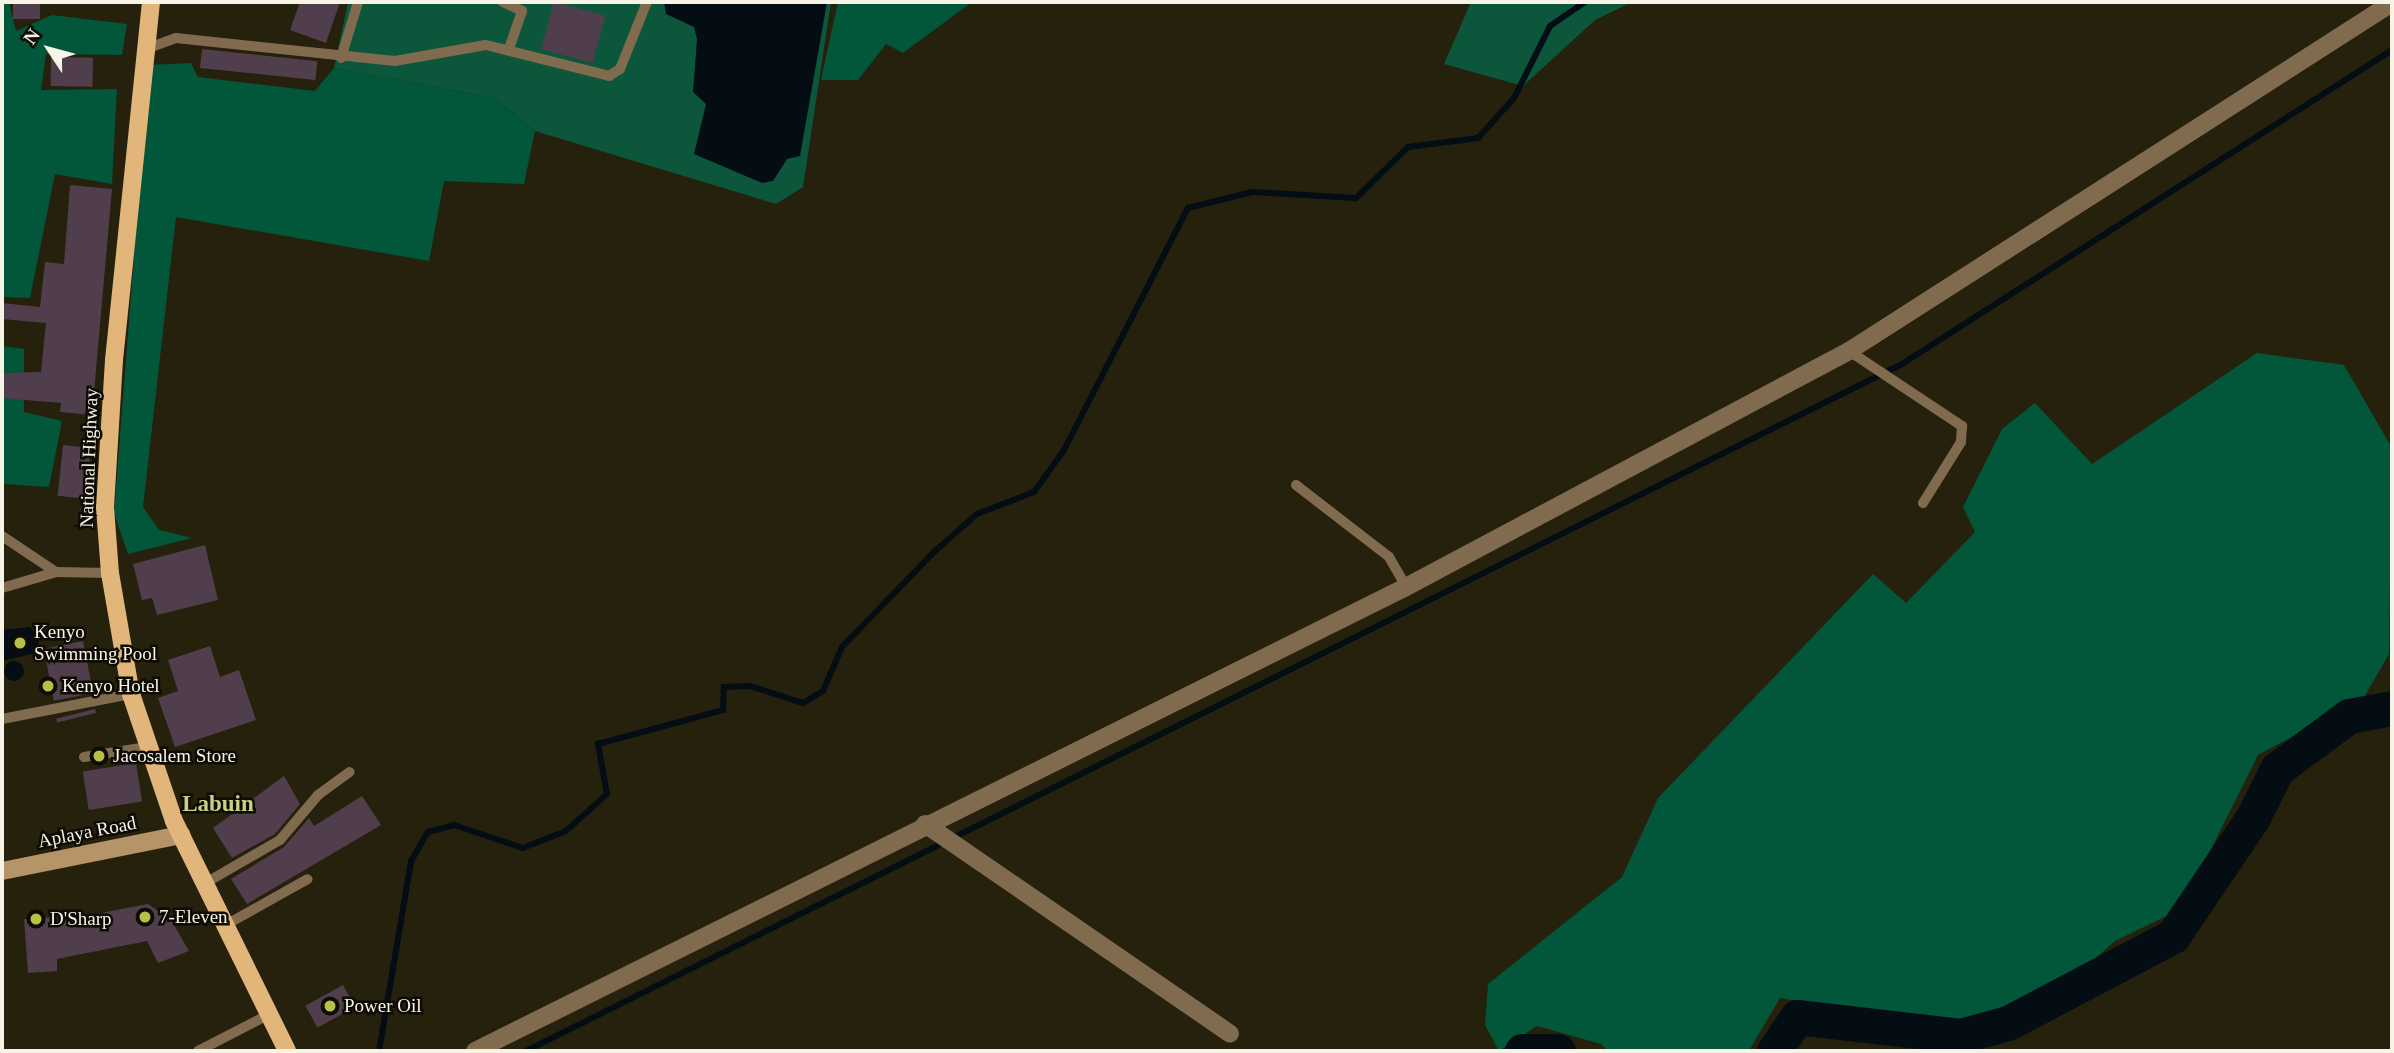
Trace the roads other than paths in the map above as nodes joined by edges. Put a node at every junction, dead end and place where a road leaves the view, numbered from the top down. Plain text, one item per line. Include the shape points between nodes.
1 (151, 2) edge
2 (358, 2) edge
3 (503, 2) edge
4 (647, 2) edge
5 (2392, 3) edge
6 (509, 47) junction
7 (142, 50) junction
8 (341, 58) junction
9 (1854, 354) junction
10 (1296, 485) dead end
11 (1923, 503) dead end
12 (2, 536) edge
13 (56, 572) junction
14 (110, 573) junction
15 (1406, 587) junction
16 (2, 588) edge
17 (131, 694) junction
18 (2, 719) edge
19 (147, 747) junction
20 (84, 757) dead end
21 (350, 772) dead end
22 (925, 824) junction
23 (181, 835) junction
24 (2, 871) edge
25 (308, 879) dead end
26 (202, 885) junction
27 (222, 927) junction
28 (268, 1016) junction
29 (1230, 1034) dead end
30 (198, 1051) edge
31 (287, 1051) edge
32 (475, 1051) edge

1 - 7 main road, National Highway
2 - 8 lane
3 - 6 lane via 522,11
4 - 6 lane via 620,69 609,76
5 - 9 street
6 - 8 lane via 395,61
7 - 8 lane via 176,38
7 - 14 main road, National Highway via 105,508
9 - 11 lane via 1962,426 1961,442
9 - 15 street
10 - 15 lane via 1389,557
12 - 13 lane
13 - 14 lane
13 - 16 lane
14 - 17 main road, National Highway
15 - 22 street
17 - 18 lane
17 - 19 main road, National Highway
19 - 20 lane
19 - 23 main road, National Highway
21 - 26 lane via 318,795 280,840
22 - 29 street
22 - 32 street
23 - 24 street, Aplaya Road
23 - 26 main road, National Highway
25 - 27 lane
26 - 27 main road, National Highway
27 - 28 main road, National Highway
28 - 30 lane
28 - 31 main road, National Highway

